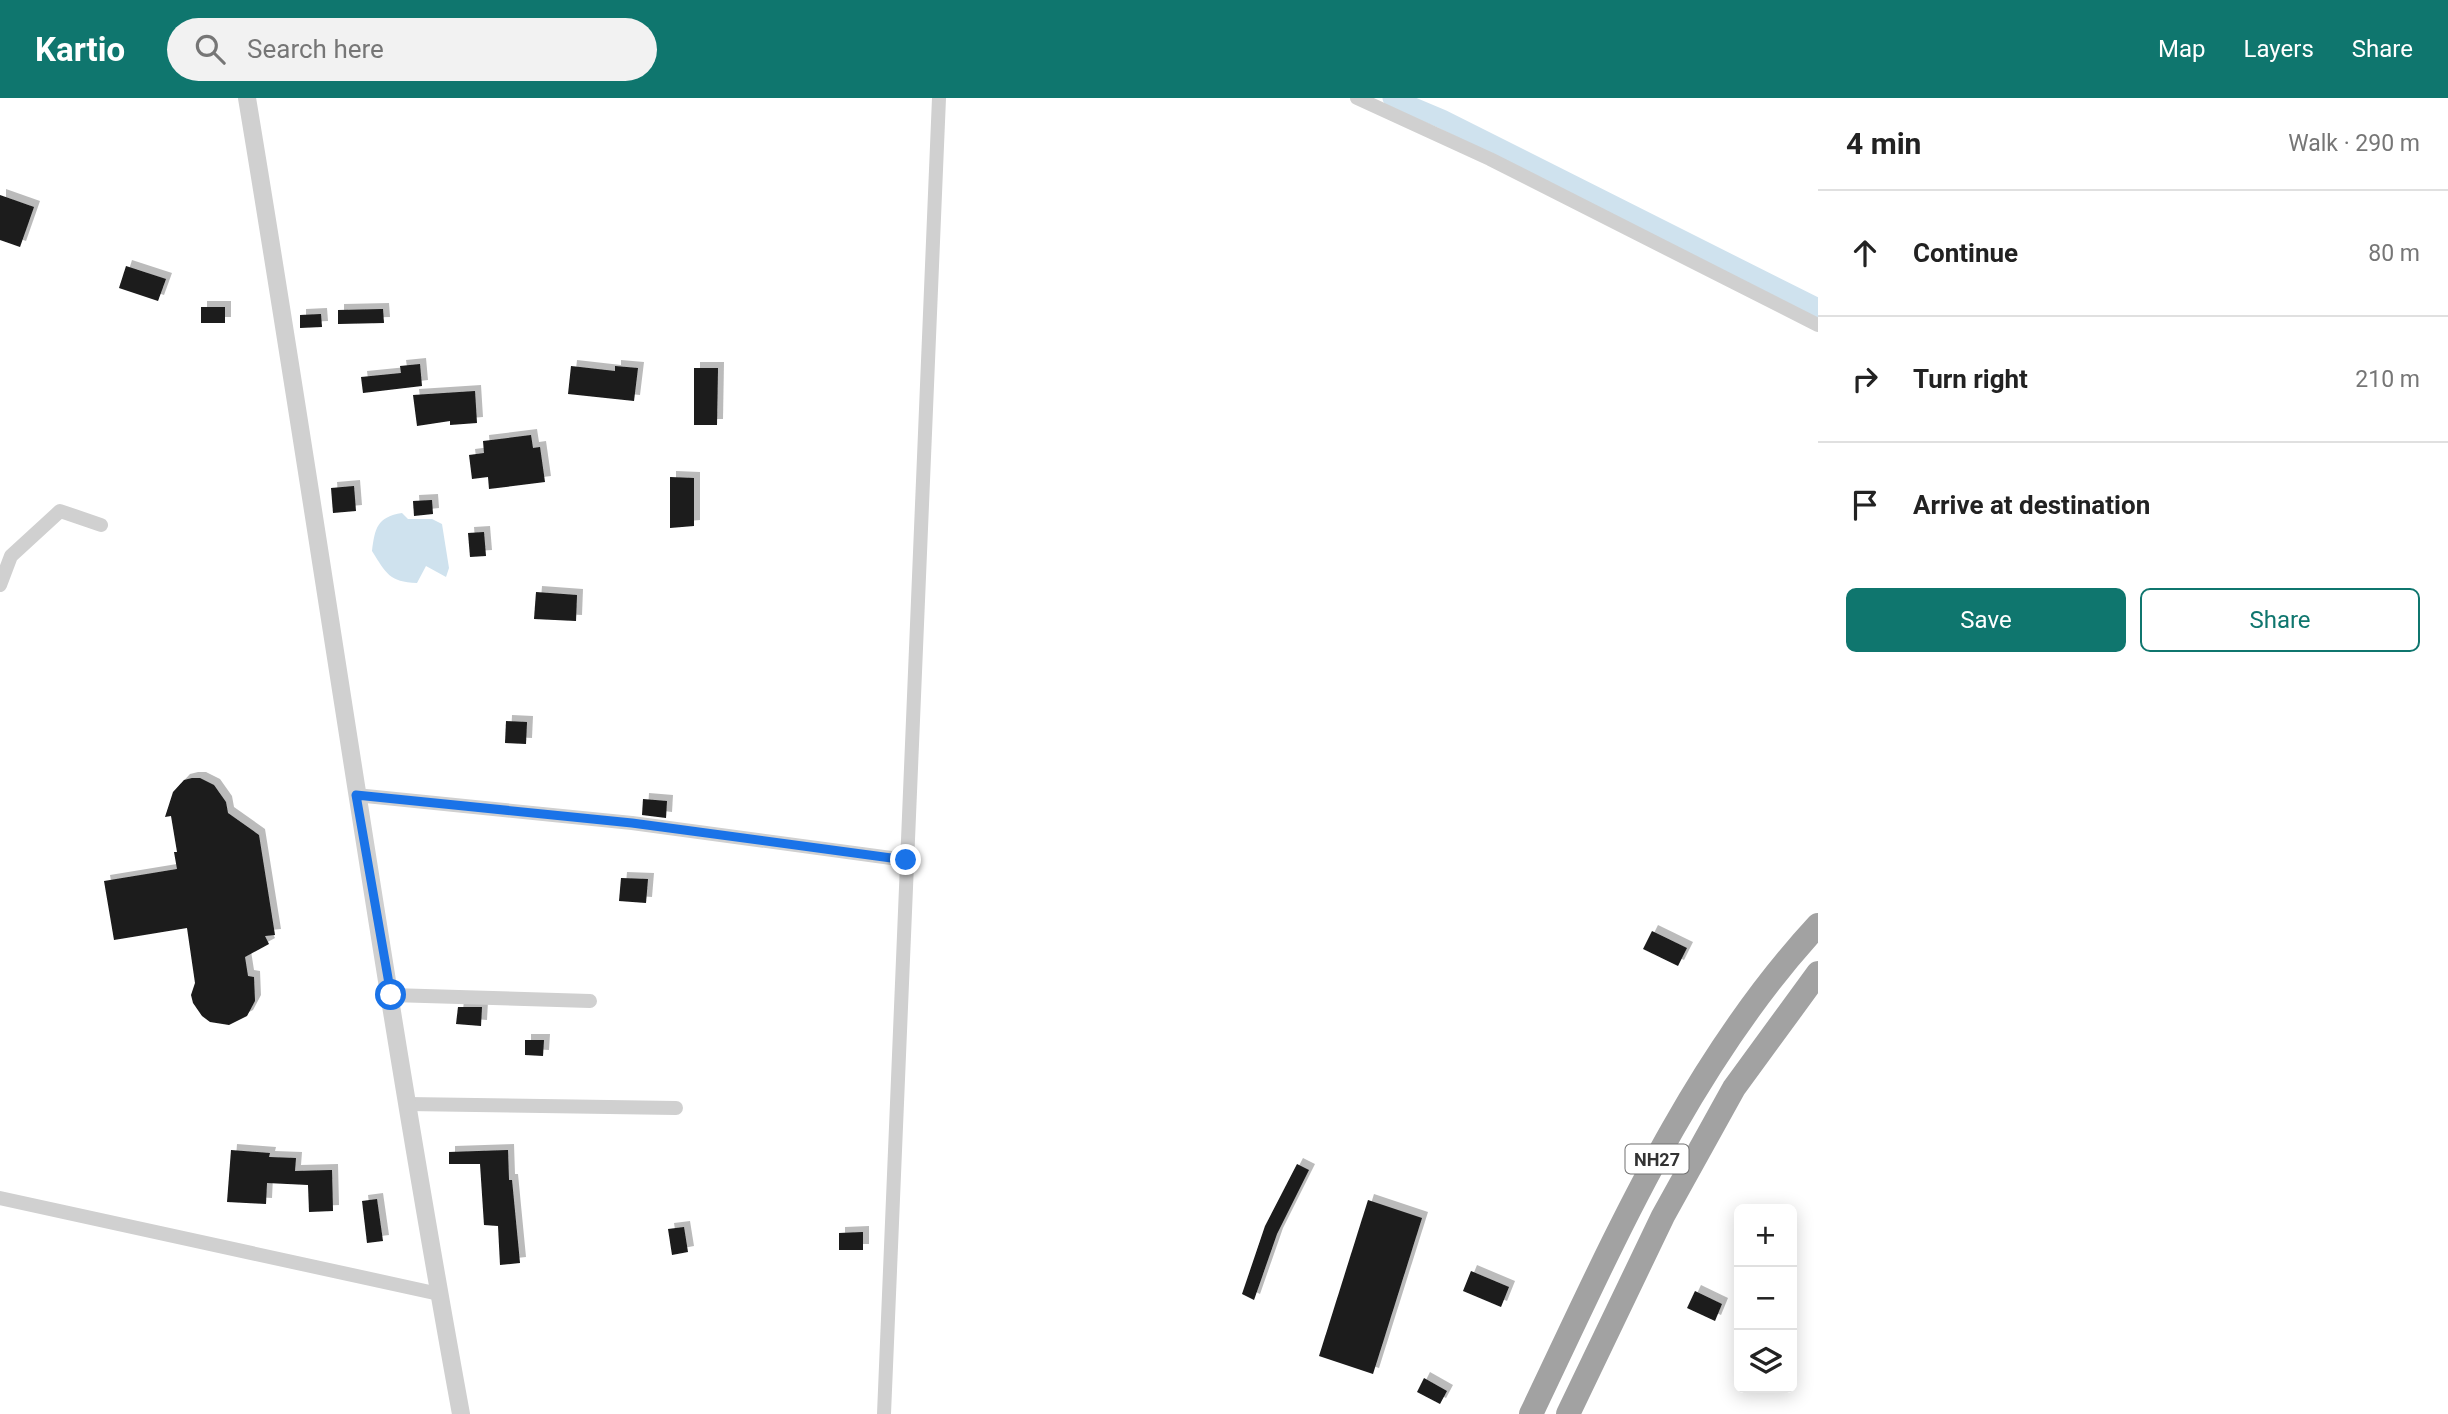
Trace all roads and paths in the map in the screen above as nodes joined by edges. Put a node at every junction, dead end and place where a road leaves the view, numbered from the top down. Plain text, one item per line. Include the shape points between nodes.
1 (247, 98) edge
2 (939, 98) edge
3 (1357, 98) edge
4 (1818, 325) edge
5 (101, 525) dead end
6 (0, 585) edge
7 (356, 795) junction
8 (906, 860) junction
9 (1818, 925) edge
10 (1818, 973) edge
11 (391, 995) junction
12 (590, 1001) dead end
13 (407, 1104) junction
14 (676, 1108) dead end
15 (0, 1198) edge
16 (439, 1294) junction
17 (461, 1414) edge
18 (884, 1414) edge
19 (1531, 1414) edge
20 (1568, 1414) edge

1 - 7 street
2 - 8 street
3 - 4 street via 1490,159
5 - 6 street via 60,511 11,556
7 - 8 street via 632,823
7 - 11 street
8 - 18 street
9 - 19 highway, NH27 via 1755,1001 1694,1096 1648,1177
10 - 20 highway, NH27 via 1721,1111 1663,1216
11 - 12 street
11 - 13 street
13 - 14 street
13 - 16 street
15 - 16 street
16 - 17 street

